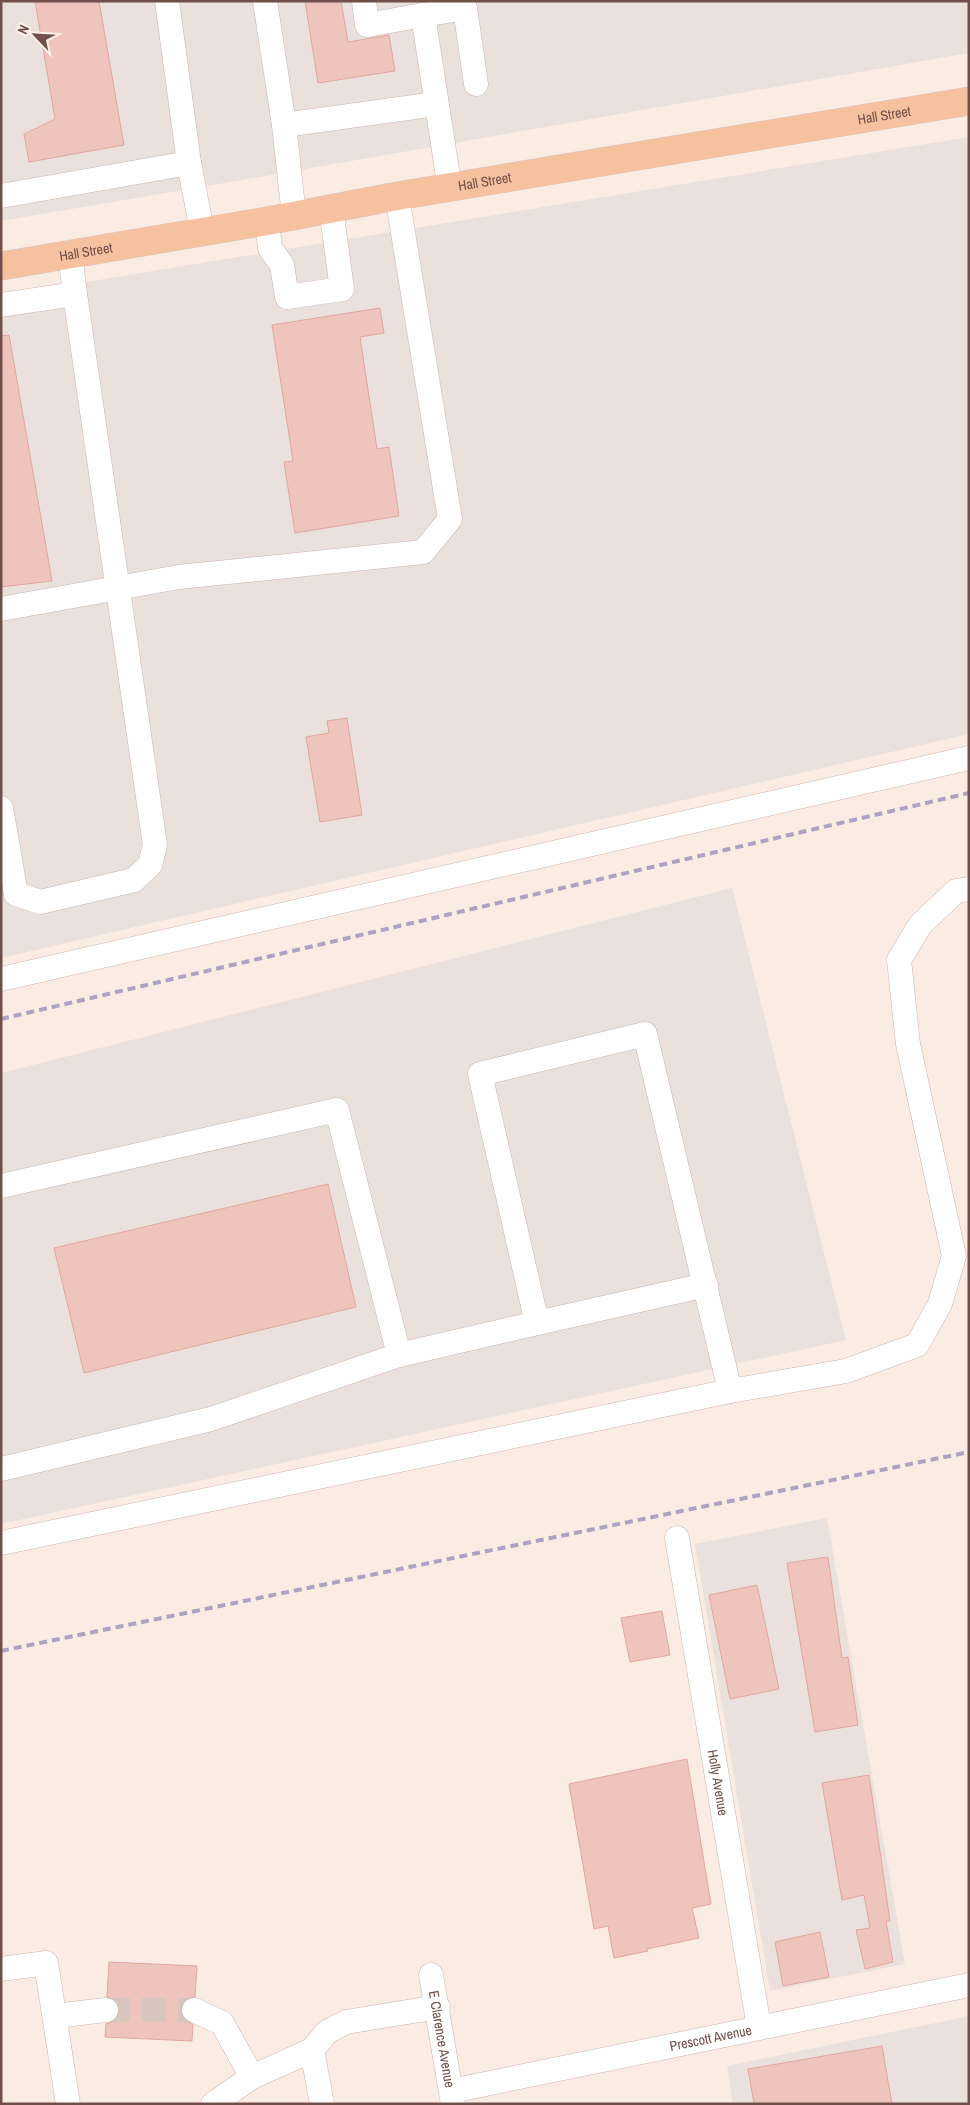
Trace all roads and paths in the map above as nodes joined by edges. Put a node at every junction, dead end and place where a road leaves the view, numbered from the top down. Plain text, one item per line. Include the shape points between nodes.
1 (166, 1) edge
2 (264, 1) edge
3 (364, 1) edge
4 (465, 5) edge
5 (423, 15) junction
6 (476, 84) dead end
7 (969, 100) edge
8 (436, 104) junction
9 (284, 125) junction
10 (189, 163) junction
11 (450, 189) junction
12 (1, 196) edge
13 (397, 196) junction
14 (331, 210) junction
15 (294, 216) junction
16 (267, 221) junction
17 (202, 231) junction
18 (70, 254) junction
19 (1, 266) edge
20 (75, 294) junction
21 (1, 305) edge
22 (118, 587) junction
23 (1, 609) edge
24 (969, 758) edge
25 (1, 808) edge
26 (969, 888) edge
27 (1, 979) edge
28 (1, 1186) edge
29 (706, 1285) junction
30 (537, 1323) junction
31 (399, 1355) junction
32 (730, 1391) junction
33 (1, 1469) edge
34 (677, 1538) dead end
35 (1, 1543) edge
36 (1, 1969) edge
37 (431, 1975) dead end
38 (969, 1985) edge
39 (438, 2007) junction
40 (106, 2010) tunnel mouth
41 (194, 2010) tunnel mouth
42 (54, 2016) junction
43 (759, 2027) junction
44 (312, 2050) junction
45 (252, 2077) junction
46 (452, 2097) edge
47 (68, 2104) edge
48 (213, 2104) edge
49 (322, 2104) edge

1 - 10 street
2 - 9 street
3 - 5 street via 367,25
4 - 5 street
4 - 6 street
5 - 8 street
7 - 11 main road, Hall Street
8 - 9 street
8 - 11 street
9 - 15 street
10 - 12 street
10 - 17 street
11 - 13 main road, Hall Street
13 - 14 main road, Hall Street
13 - 22 street via 450,519 423,552 180,577
14 - 15 main road, Hall Street
14 - 16 street via 342,289 287,297 282,265 270,248
15 - 16 main road, Hall Street
16 - 17 main road, Hall Street
17 - 18 main road, Hall Street
18 - 19 main road, Hall Street
18 - 20 street
20 - 21 street
20 - 22 street
22 - 23 street
22 - 25 street via 155,845 150,865 134,880 40,902 16,894
24 - 27 street
26 - 32 street via 956,891 920,926 899,960 908,1044 954,1256 940,1304 917,1345 846,1370
28 - 31 street via 337,1110
29 - 30 street
29 - 30 street via 646,1034 480,1074
29 - 32 street
30 - 31 street
31 - 33 street via 211,1419
32 - 35 street
34 - 43 street, Holly Avenue
36 - 42 street via 46,1963
37 - 39 street, E Clarence Avenue
38 - 43 street, Prescott Avenue
39 - 44 street via 346,2022 327,2032
39 - 46 street, E Clarence Avenue
40 - 42 street
41 - 45 street via 222,2024
42 - 47 street
43 - 46 street, Prescott Avenue
44 - 45 street
44 - 49 street
45 - 48 street

